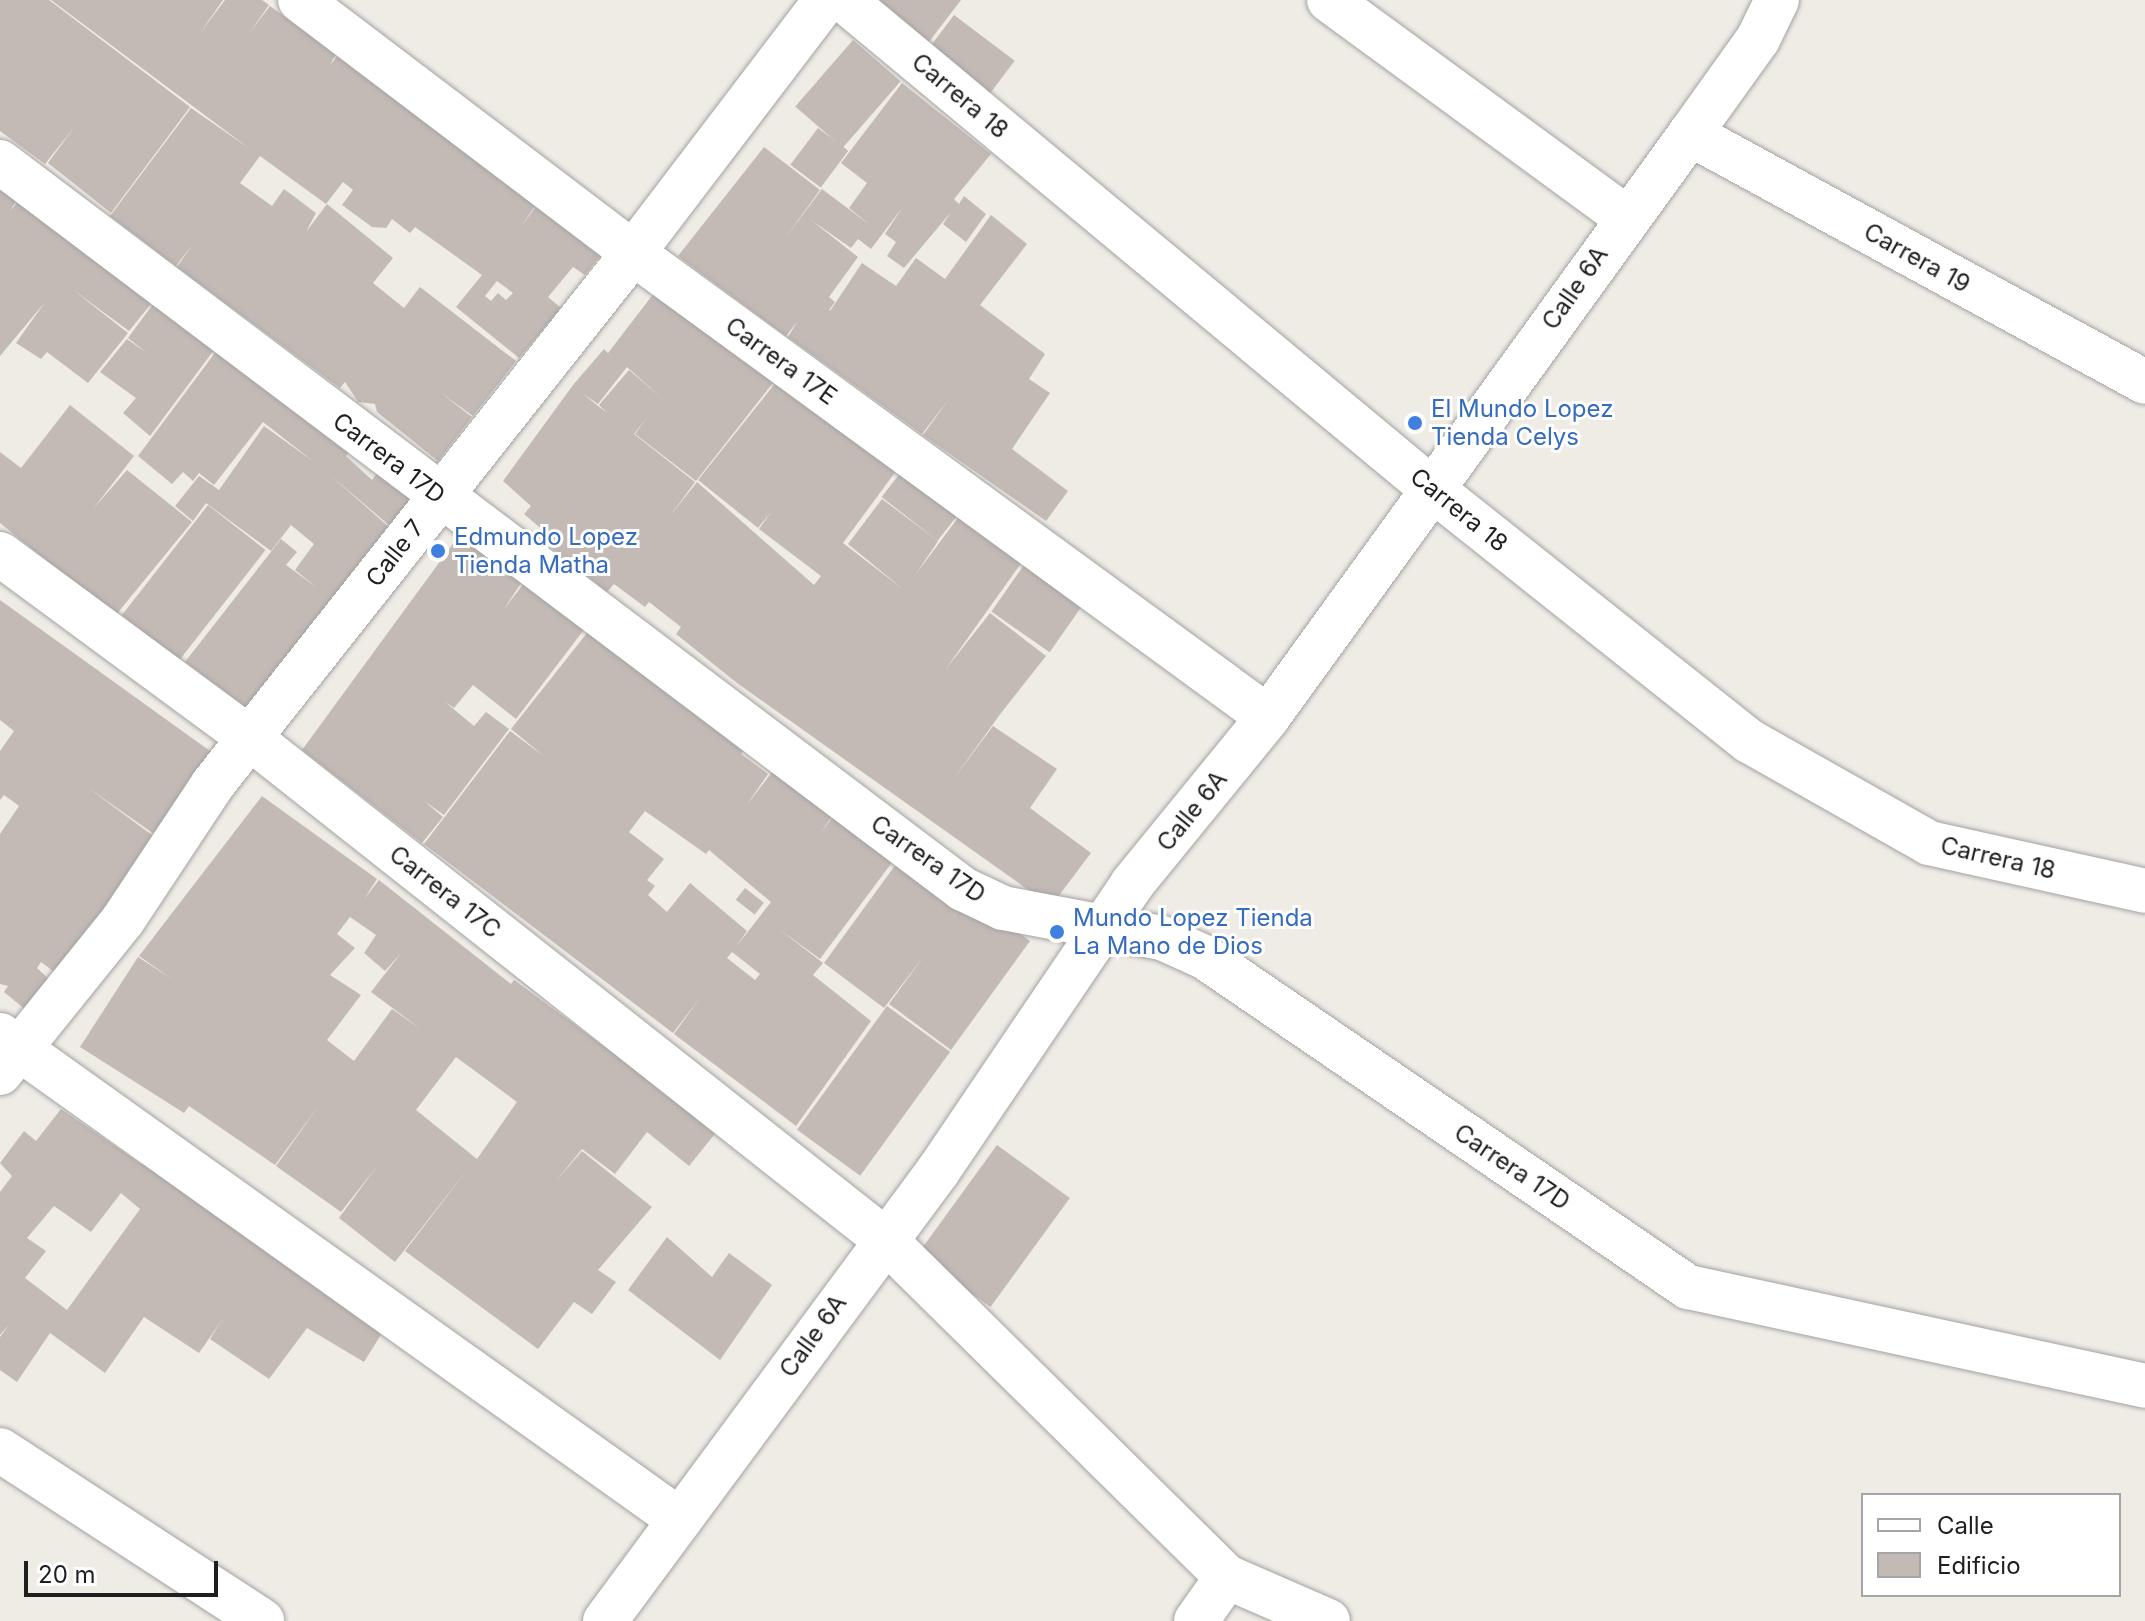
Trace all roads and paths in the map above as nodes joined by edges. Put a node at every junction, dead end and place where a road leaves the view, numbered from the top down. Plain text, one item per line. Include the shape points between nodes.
1 (300, 0) edge
2 (826, 0) edge
3 (844, 0) edge
4 (1329, 0) edge
5 (1777, 0) edge
6 (1690, 134) junction
7 (0, 162) edge
8 (1625, 217) junction
9 (633, 253) junction
10 (2145, 382) edge
11 (1432, 489) junction
12 (439, 496) junction
13 (0, 554) edge
14 (1268, 717) junction
15 (251, 739) junction
16 (2145, 891) edge
17 (1104, 926) junction
18 (6, 1052) edge
19 (883, 1238) junction
20 (2145, 1386) edge
21 (0, 1450) edge
22 (680, 1520) junction
23 (1227, 1577) junction
24 (262, 1621) edge
25 (605, 1621) edge
26 (1196, 1621) edge
27 (1328, 1621) edge

1 - 9 street, Carrera 17E
2 - 9 street, Calle 7
3 - 11 street, Carrera 18
4 - 8 street
5 - 6 street, Calle 6A via 1758,39
6 - 8 street, Calle 6A
6 - 10 street, Carrera 19
7 - 12 street, Carrera 17D
8 - 11 street, Calle 6A
9 - 12 street, Calle 7
9 - 14 street, Carrera 17E
11 - 14 street, Calle 6A
11 - 16 street, Carrera 18 via 1749,741 1929,843
12 - 15 street, Calle 7
12 - 17 street, Carrera 17D via 963,889 1003,908
13 - 15 street, Carrera 17C
14 - 17 street, Calle 6A
15 - 18 street, Calle 7 via 213,784 123,920
15 - 19 street, Carrera 17C
17 - 19 street, Calle 6A via 938,1171
17 - 20 street, Carrera 17D via 1162,938 1206,958 1688,1287
18 - 22 street
19 - 22 street, Calle 6A
19 - 23 street, Carrera 17C
21 - 24 street
22 - 25 street, Calle 6A
23 - 26 street
23 - 27 street

